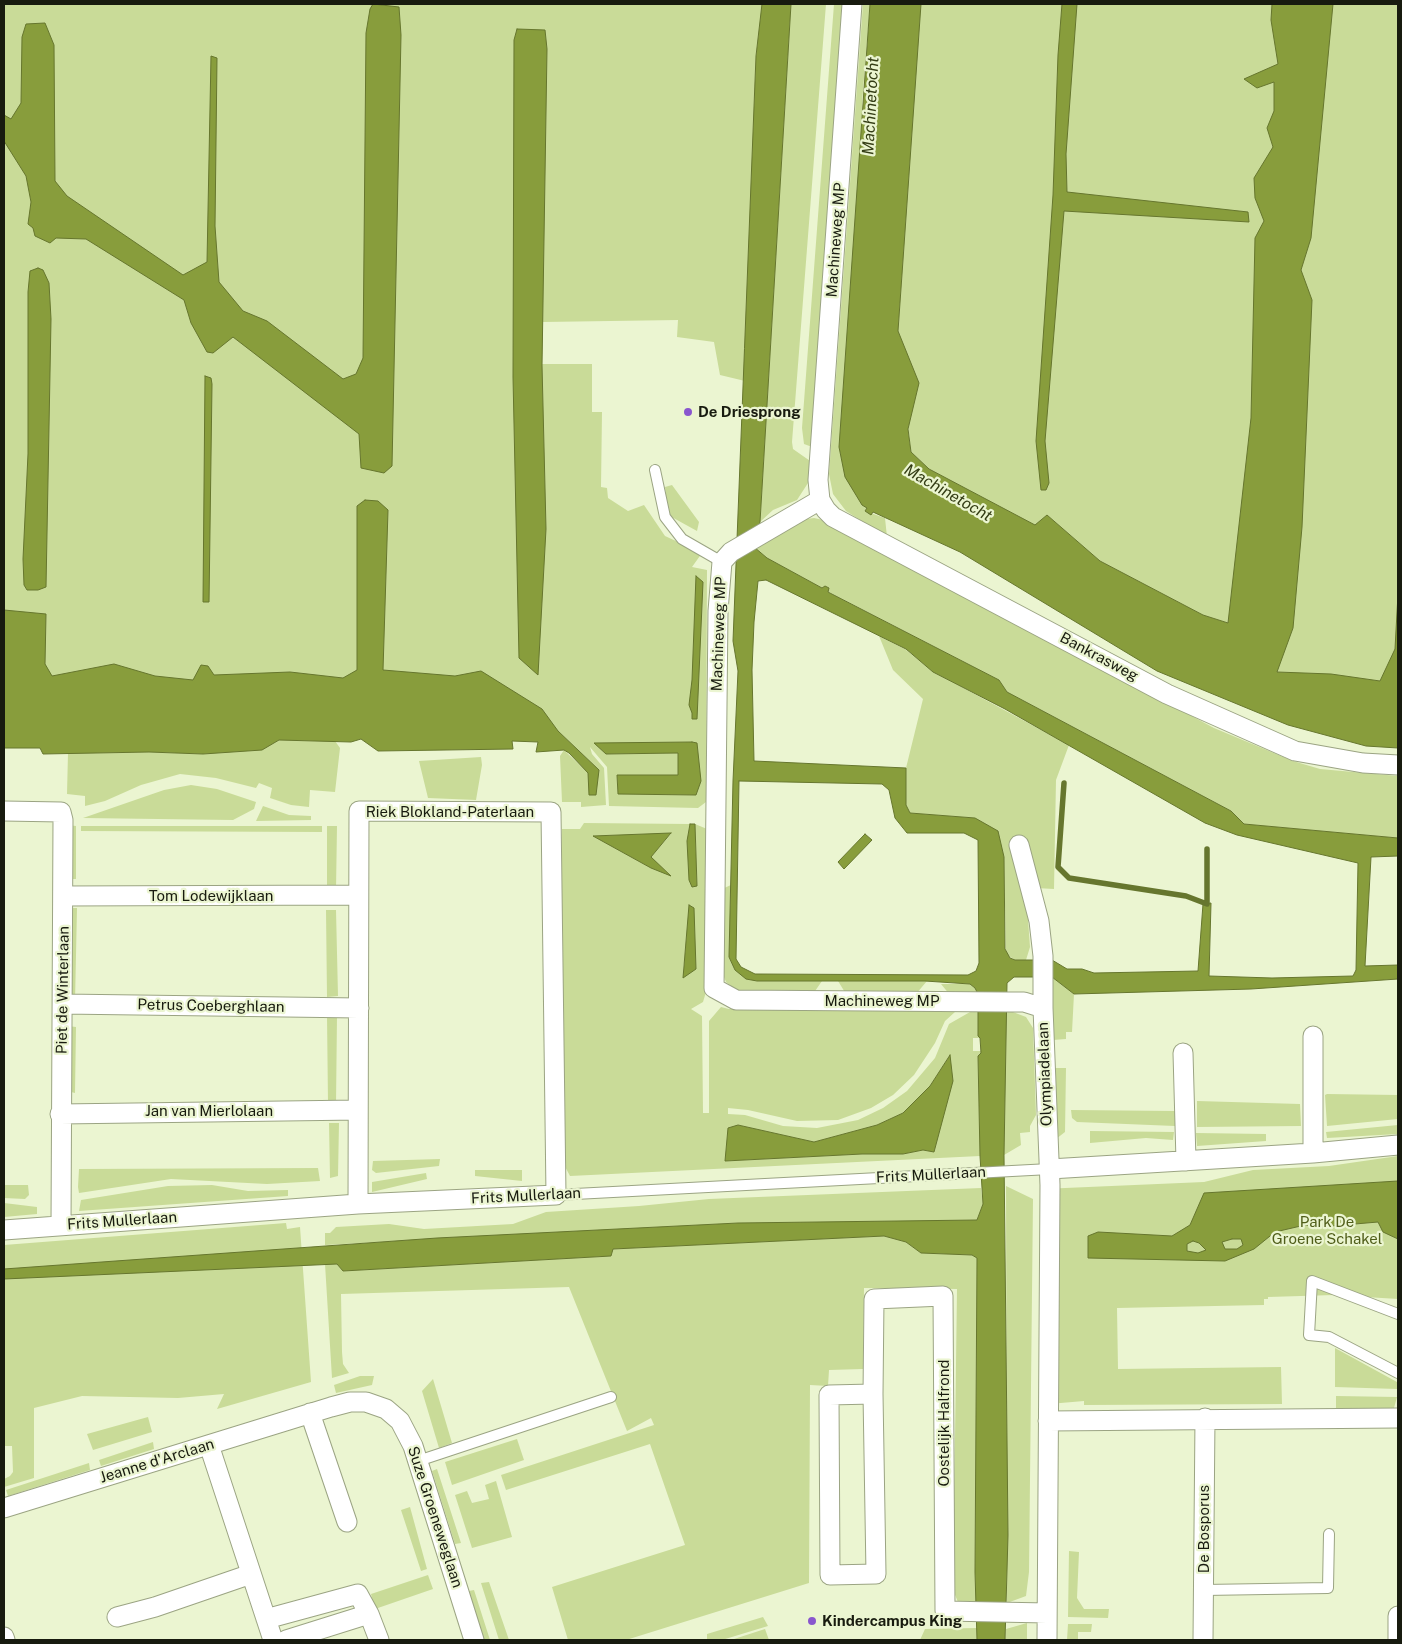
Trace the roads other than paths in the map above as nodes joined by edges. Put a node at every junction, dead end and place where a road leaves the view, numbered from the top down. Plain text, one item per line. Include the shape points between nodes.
1 (852, 4) edge
2 (655, 470) dead end
3 (820, 500) junction
4 (727, 557) junction
5 (1398, 765) edge
6 (4, 811) edge
7 (1019, 845) dead end
8 (358, 895) junction
9 (63, 896) junction
10 (64, 1004) junction
11 (359, 1008) junction
12 (1043, 1008) junction
13 (1313, 1036) dead end
14 (1183, 1053) dead end
15 (358, 1110) junction
16 (60, 1114) junction
17 (1398, 1145) edge
18 (1313, 1153) junction
19 (1186, 1161) junction
20 (1050, 1169) junction
21 (556, 1195) junction
22 (358, 1204) junction
23 (61, 1225) junction
24 (4, 1230) edge
25 (1398, 1314) edge
26 (1398, 1373) edge
27 (873, 1394) junction
28 (611, 1397) dead end
29 (315, 1412) junction
30 (1205, 1418) junction
31 (1398, 1418) edge
32 (1048, 1420) junction
33 (209, 1445) junction
34 (418, 1461) junction
35 (4, 1508) edge
36 (347, 1522) dead end
37 (1328, 1534) dead end
38 (251, 1574) junction
39 (1204, 1590) junction
40 (369, 1614) junction
41 (1047, 1614) junction
42 (1398, 1616) edge
43 (117, 1617) dead end
44 (266, 1619) junction
45 (4, 1637) edge
46 (5, 1640) edge
47 (273, 1640) edge
48 (286, 1640) edge
49 (379, 1640) edge
50 (474, 1640) edge
51 (1047, 1640) edge
52 (1203, 1640) edge
53 (1398, 1640) edge

1 - 3 street, Machineweg MP via 818,480
2 - 4 lane via 665,517 682,539
3 - 4 street
3 - 5 street, Bankrasweg via 833,517 1167,694 1295,751 1363,763
4 - 12 street, Machineweg MP via 718,612 714,988 736,1000 1024,1002
6 - 9 street, Piet de Winterlaan via 61,812
7 - 12 street, Olympiadelaan via 1039,921
8 - 9 street, Tom Lodewijklaan
8 - 11 street, Riek Blokland-Paterlaan
8 - 21 street, Riek Blokland-Paterlaan via 359,811 551,812
9 - 10 street, Piet de Winterlaan
10 - 11 street, Petrus Coeberghlaan
10 - 16 street, Piet de Winterlaan
11 - 15 street, Riek Blokland-Paterlaan
12 - 20 street, Olympiadelaan
13 - 18 street
14 - 19 street
15 - 16 street, Jan van Mierlolaan
15 - 22 street, Riek Blokland-Paterlaan
16 - 23 street, Piet de Winterlaan
17 - 18 street
18 - 19 street
19 - 20 street
20 - 21 lane, Frits Mullerlaan
20 - 32 street
21 - 22 street, Frits Mullerlaan
22 - 23 street, Frits Mullerlaan
23 - 24 street, Frits Mullerlaan
25 - 26 lane via 1312,1281 1309,1335 1328,1337
27 - 27 street, Oostelijk Halfrond via 876,1574 830,1575 829,1395
27 - 41 street, Oostelijk Halfrond via 874,1299 943,1296 945,1611
28 - 34 lane
29 - 33 street, Jeanne d'Arclaan
29 - 34 street, Suze Groeneweglaan via 350,1402 366,1402 386,1409 400,1421 414,1446
29 - 36 street
30 - 31 street
30 - 32 street
30 - 39 street, De Bosporus
32 - 41 street
33 - 35 street, Jeanne d'Arclaan
33 - 38 street
34 - 50 street, Suze Groeneweglaan
37 - 39 lane via 1328,1588
38 - 43 street
38 - 44 street
39 - 52 street, De Bosporus
40 - 44 street via 358,1594
40 - 48 street
40 - 49 street
41 - 51 street
42 - 53 street
44 - 47 street
45 - 46 street

